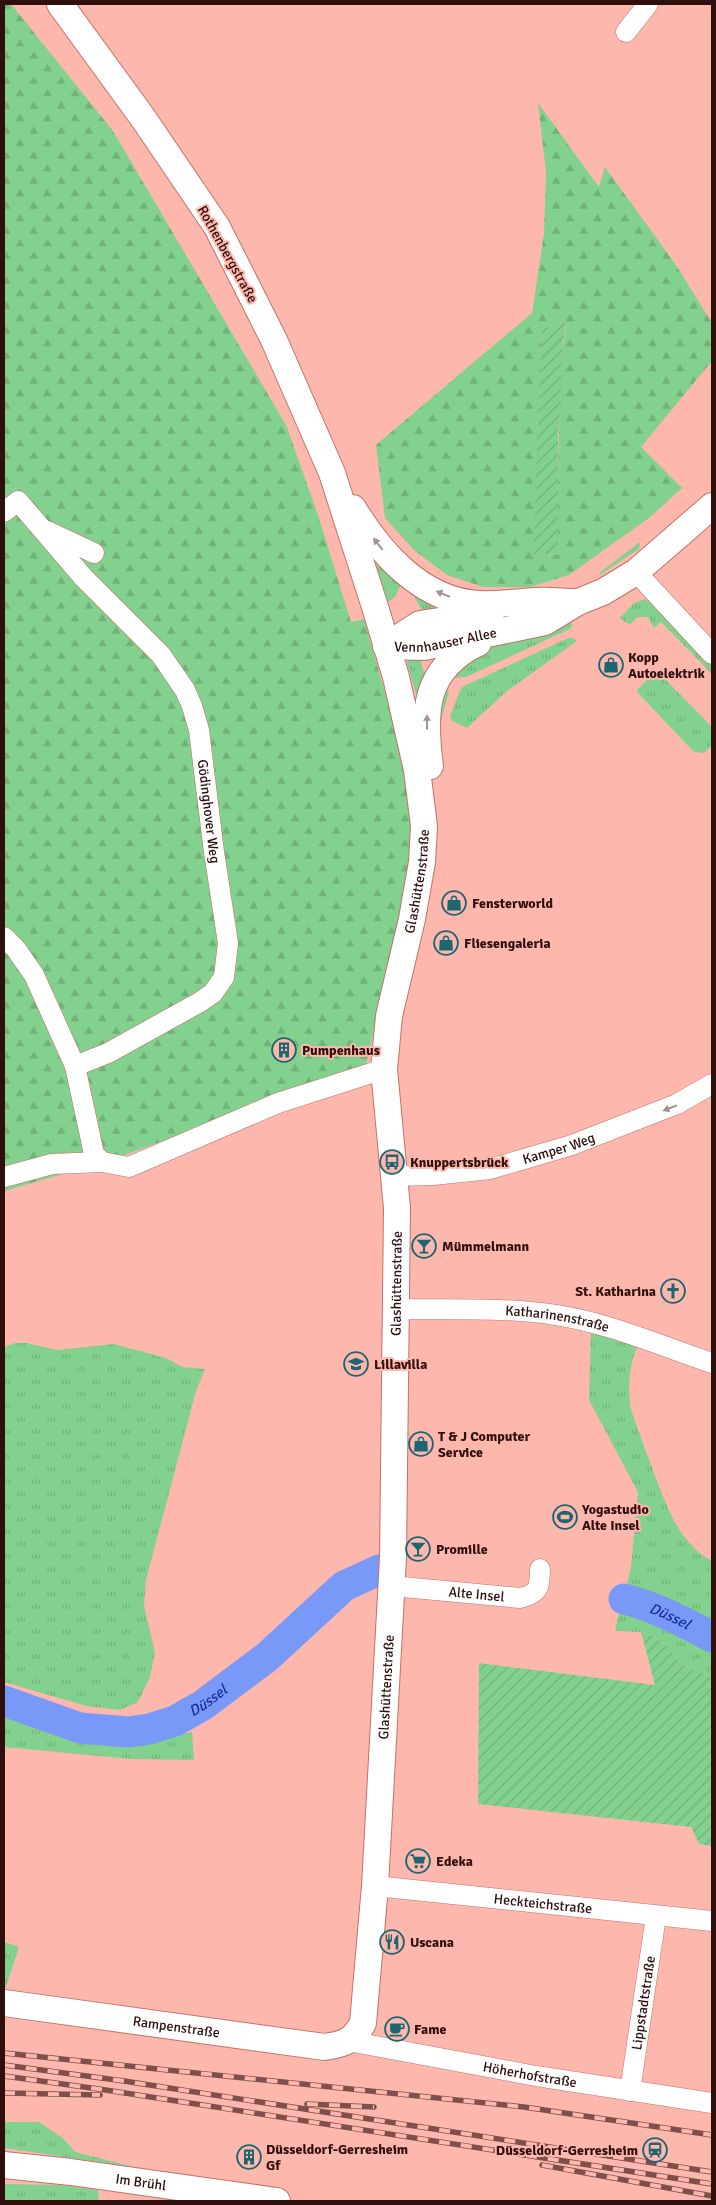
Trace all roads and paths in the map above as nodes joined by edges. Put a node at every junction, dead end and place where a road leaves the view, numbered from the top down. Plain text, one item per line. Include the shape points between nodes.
1 (60, 4) edge
2 (648, 4) edge
3 (626, 32) dead end
4 (332, 473) junction
5 (712, 506) edge
6 (4, 512) edge
7 (41, 528) junction
8 (94, 553) dead end
9 (636, 572) junction
10 (413, 578) joint
11 (578, 602) junction
12 (499, 633) junction
13 (386, 646) junction
14 (712, 654) edge
15 (420, 787) junction
16 (4, 937) edge
17 (75, 1066) junction
18 (384, 1069) junction
19 (712, 1084) edge
20 (102, 1162) junction
21 (394, 1176) junction
22 (4, 1177) edge
23 (397, 1309) junction
24 (712, 1363) edge
25 (540, 1568) dead end
26 (392, 1586) junction
27 (374, 1886) junction
28 (656, 1916) junction
29 (712, 1921) edge
30 (4, 2003) edge
31 (348, 2041) junction
32 (630, 2091) junction
33 (712, 2103) edge
34 (4, 2165) edge
35 (277, 2201) edge

1 - 4 main road, Rothenbergstraße via 217,227 274,340
2 - 3 street
10 -> 4 main road, Rothenbergstraße via 378,546
4 - 13 main road, Rothenbergstraße
5 - 9 main road, Vennhauser Allee
6 - 7 street, Gödinghover Weg via 18,501
7 - 8 street, Gödinghover Weg
7 - 17 street, Gödinghover Weg via 82,577 161,655 185,690 199,730 228,943 224,977 213,993 108,1053
9 - 11 main road, Vennhauser Allee via 603,592
9 - 14 street
11 -> 10 main road, Vennhauser Allee via 476,604 438,593
11 - 12 main road, Vennhauser Allee via 545,622
11 - 13 main road, Vennhauser Allee via 420,624
12 - 13 main road, Vennhauser Allee via 424,647
15 -> 12 main road via 430,769 427,704 437,676 450,660
13 - 15 main road, Glashüttenstraße
15 - 18 main road, Glashüttenstraße via 424,826 422,862 389,1016
16 - 17 street via 34,975
17 - 20 street via 94,1154
18 - 20 street via 278,1103 129,1167
18 - 21 main road, Glashüttenstraße
19 -> 21 street, Kamper Weg via 677,1104 572,1145 508,1164 490,1169
20 - 22 street via 52,1164
21 - 23 main road, Glashüttenstraße
23 - 24 street, Katharinenstraße via 471,1309 557,1315 590,1322
23 - 26 main road, Glashüttenstraße
25 - 26 street, Alte Insel via 538,1589 532,1596 520,1598
26 - 27 main road, Glashüttenstraße
27 - 28 street, Heckteichstraße
27 - 31 main road, Glashüttenstraße via 365,2011 359,2030
28 - 29 street, Heckteichstraße
28 - 32 street, Lippstadtstraße
30 - 31 main road, Rampenstraße via 304,2045 324,2046
31 - 32 street, Höherhofstraße
32 - 33 street, Höherhofstraße
34 - 35 main road, Im Brühl

